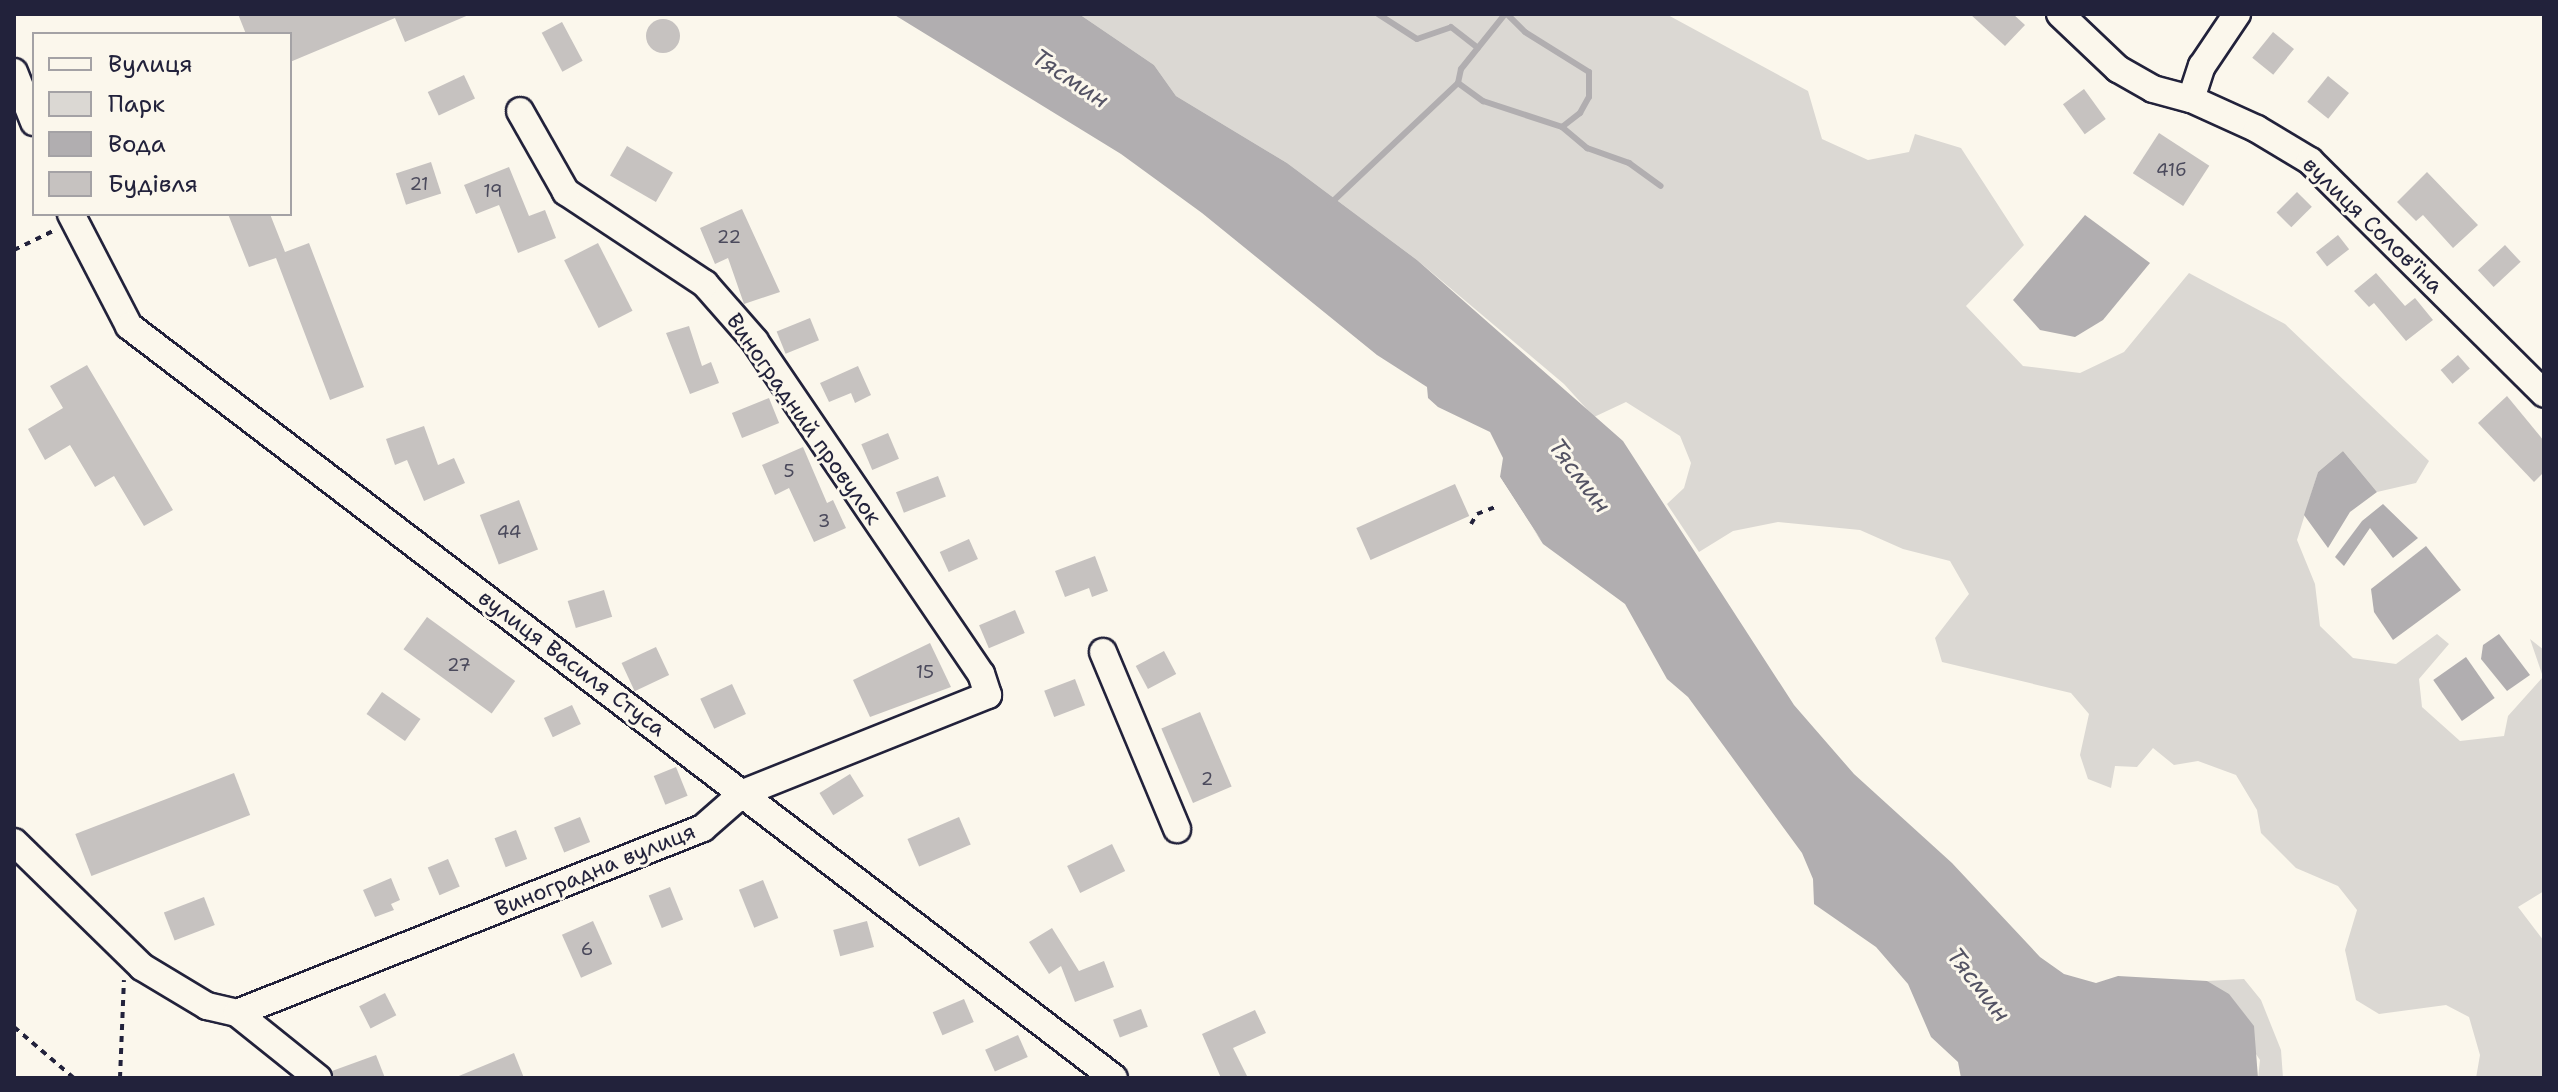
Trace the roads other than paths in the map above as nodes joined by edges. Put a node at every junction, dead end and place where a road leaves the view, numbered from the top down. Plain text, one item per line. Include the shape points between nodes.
1 (2060, 14) edge
2 (2237, 14) edge
3 (14, 72) edge
4 (2191, 99) junction
5 (520, 111) dead end
6 (32, 117) edge
7 (72, 217) edge
8 (2544, 393) edge
9 (1103, 652) dead end
10 (988, 695) joint
11 (743, 793) junction
12 (1177, 829) dead end
13 (14, 842) edge
14 (237, 1013) junction
15 (318, 1078) edge
16 (1114, 1078) edge

1 - 4 street, вулиця Солов'їна via 2118,69 2153,89
2 - 4 street via 2202,66
3 - 6 street
4 - 8 street, вулиця Солов'їна via 2310,161
5 - 10 street, Виноградний провулок via 566,192 705,284 755,341 981,674
7 - 11 street, вулиця Василя Стуса via 129,326
9 - 12 street
10 - 11 street, Виноградна вулиця
11 - 14 street, Виноградна вулиця via 703,828
11 - 16 street, вулиця Василя Стуса
13 - 14 street via 125,950 207,1006
14 - 15 street

